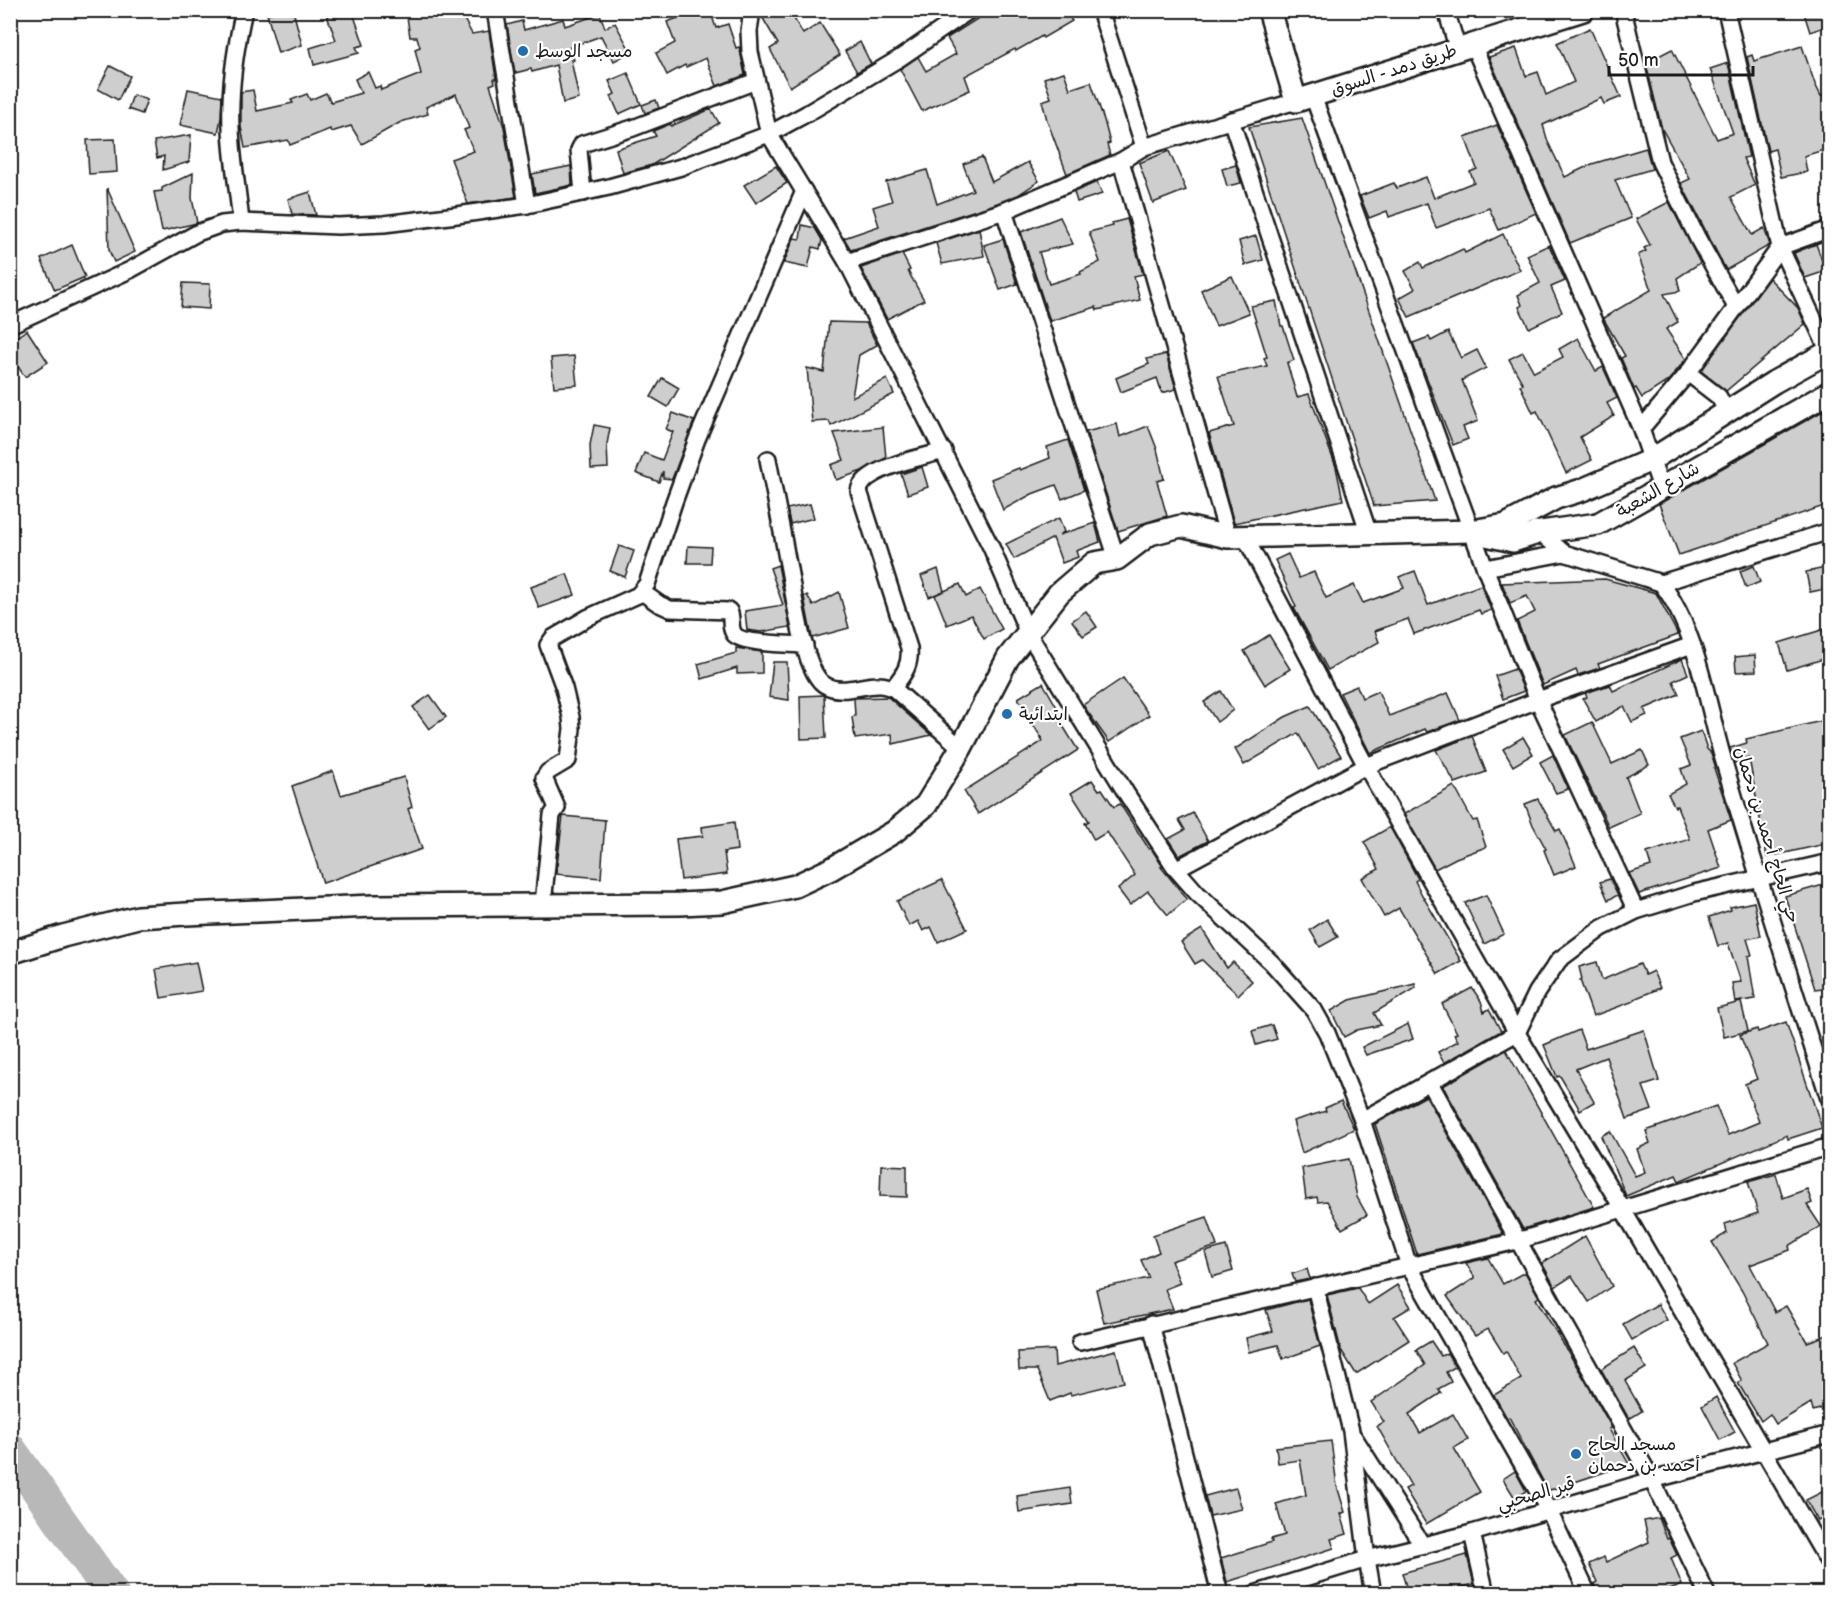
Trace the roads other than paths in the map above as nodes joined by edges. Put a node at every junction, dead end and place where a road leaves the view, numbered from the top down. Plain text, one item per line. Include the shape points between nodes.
1 (244, 10) edge
2 (495, 10) edge
3 (752, 10) edge
4 (1100, 10) edge
5 (1269, 10) edge
6 (1446, 10) edge
7 (1583, 10) edge
8 (1623, 10) edge
9 (1726, 10) edge
10 (965, 12) edge
11 (1466, 48) junction
12 (756, 81) junction
13 (1304, 98) junction
14 (1231, 120) junction
15 (769, 134) junction
16 (1144, 147) junction
17 (1121, 161) junction
18 (804, 191) junction
19 (583, 193) junction
20 (527, 205) junction
21 (1004, 211) junction
22 (241, 222) junction
23 (1830, 229) edge
24 (1780, 247) junction
25 (847, 262) junction
26 (1736, 307) junction
27 (10, 325) edge
28 (1829, 352) edge
29 (1688, 373) junction
30 (1830, 392) edge
31 (1727, 412) junction
32 (1641, 429) junction
33 (944, 451) junction
34 (768, 459) dead end
35 (1651, 460) junction
36 (1661, 488) junction
37 (1520, 519) junction
38 (1472, 531) junction
39 (1830, 531) edge
40 (1541, 532) junction
41 (1368, 534) junction
42 (1236, 536) junction
43 (1564, 553) junction
44 (1117, 559) junction
45 (1485, 568) junction
46 (1661, 583) junction
47 (642, 592) junction
48 (1028, 633) junction
49 (805, 645) junction
50 (1692, 645) junction
51 (893, 688) junction
52 (1538, 700) junction
53 (961, 748) junction
54 (1366, 766) junction
55 (1830, 862) edge
56 (1176, 869) junction
57 (1759, 877) junction
58 (543, 904) junction
59 (1636, 911) junction
60 (11, 952) edge
61 (1516, 1033) junction
62 (1430, 1083) junction
63 (1830, 1102) edge
64 (1362, 1120) junction
65 (1830, 1146) edge
66 (1622, 1208) junction
67 (1517, 1241) junction
68 (1409, 1266) junction
69 (1315, 1287) junction
70 (1151, 1324) junction
71 (1080, 1342) dead end
72 (1351, 1431) junction
73 (1830, 1434) edge
74 (1763, 1452) junction
75 (1652, 1480) junction
76 (1549, 1511) junction
77 (1472, 1533) junction
78 (1423, 1546) junction
79 (1366, 1559) junction
80 (1830, 1565) edge
81 (1220, 1593) edge
82 (1254, 1593) edge
83 (1373, 1593) edge
84 (1486, 1593) edge
85 (1588, 1593) edge
86 (1707, 1593) edge

1 - 22 street via 233,64 231,103
2 - 20 street
3 - 12 street via 750,52
4 - 16 street
5 - 13 street
6 - 11 street
7 - 11 street, طريق دمد - السوق
8 - 26 street via 1660,162
9 - 24 street
10 - 15 street via 900,58
11 - 13 street, طريق دمد - السوق
11 - 32 street
12 - 15 street
12 - 19 street via 633,128 586,141 579,150
13 - 14 street
13 - 38 street
14 - 16 street
14 - 41 street
15 - 18 street
15 - 19 street via 681,167
16 - 17 street
17 - 21 street
17 - 42 street
18 - 25 street
18 - 47 street via 698,440
19 - 20 street
20 - 22 street via 384,224
21 - 25 street
21 - 44 street
22 - 27 street via 197,233 130,270
23 - 24 street
24 - 26 street
24 - 28 street
25 - 33 street
26 - 29 street
28 - 31 street
29 - 31 street via 1719,397
29 - 32 street
30 - 36 street, شارع الشعبة
31 - 35 street
32 - 35 street
33 - 48 street
33 - 51 street via 884,469 860,485 909,648 910,662
34 - 49 street
35 - 36 street
35 - 37 street via 1556,498
36 - 40 street, شارع الشعبة via 1598,524
37 - 38 street
37 - 40 street
38 - 40 street, شارع الشعبة via 1513,541
38 - 41 street
38 - 45 street
39 - 46 street
40 - 43 street
41 - 42 street
42 - 44 street via 1181,526 1150,534
42 - 54 street
43 - 45 street
43 - 46 street
44 - 48 street via 1094,563 1059,593
45 - 52 street
46 - 50 street, حي الحاج أحمد بن دحمان via 1678,608
47 - 49 street via 670,609 729,611 731,629 743,640
47 - 58 street via 589,617 548,645 568,704 572,729 567,760 545,775 557,808 552,815
48 - 53 street via 1008,658
48 - 56 street
49 - 51 street via 814,672 827,687
50 - 52 street
50 - 57 street, حي الحاج أحمد بن دحمان
51 - 53 street
52 - 54 street
52 - 59 street
53 - 58 street via 926,805 894,832 795,886 722,902
54 - 56 street
54 - 61 street
55 - 57 street
56 - 64 street via 1314,1010
57 - 59 street
57 - 63 street, حي الحاج أحمد بن دحمان
58 - 60 street via 373,906 138,917
59 - 61 street via 1602,928 1559,960
61 - 62 street
61 - 66 street
62 - 64 street
62 - 67 street
64 - 68 street
65 - 66 street
66 - 67 street
66 - 74 street
67 - 68 street
67 - 75 street
68 - 69 street
68 - 76 street
69 - 70 street
69 - 72 street
70 - 71 street
70 - 81 street
72 - 78 street
72 - 79 street
73 - 74 street, قبر الصحبي
74 - 75 street, قبر الصحبي
74 - 80 street
75 - 76 street, قبر الصحبي
75 - 86 street
76 - 77 street, قبر الصحبي
76 - 85 street
77 - 78 street, قبر الصحبي
77 - 84 street
78 - 79 street, قبر الصحبي
79 - 82 street, قبر الصحبي
79 - 83 street

